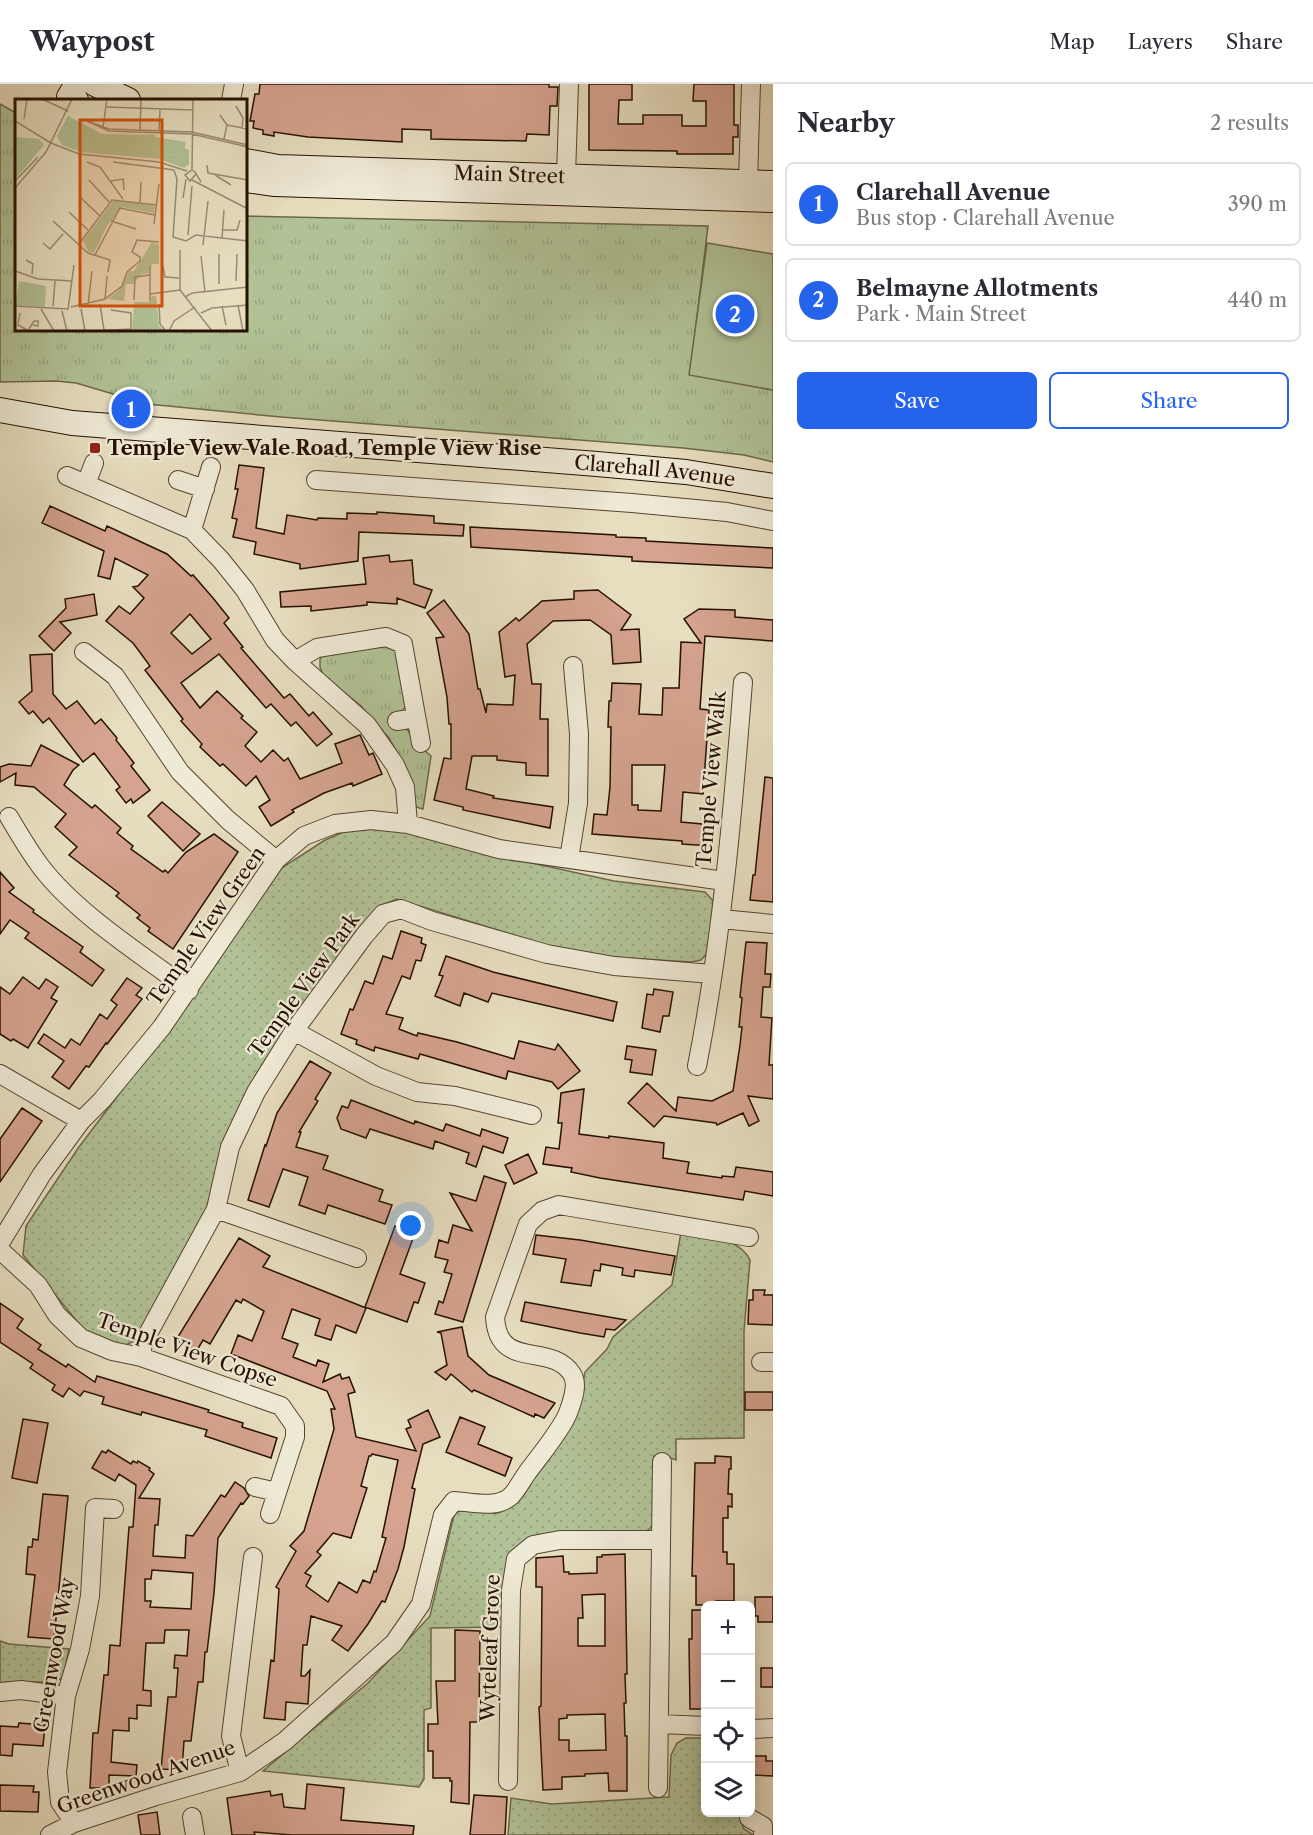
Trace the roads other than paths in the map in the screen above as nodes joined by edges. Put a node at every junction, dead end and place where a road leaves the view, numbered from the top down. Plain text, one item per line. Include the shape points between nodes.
1 (95, 84) edge
2 (234, 84) edge
3 (569, 84) edge
4 (751, 84) edge
5 (126, 99) edge
6 (231, 99) edge
7 (248, 161) edge
8 (566, 176) junction
9 (248, 180) edge
10 (748, 182) junction
11 (773, 183) edge
12 (773, 200) edge
13 (0, 410) edge
14 (94, 463) dead end
15 (211, 468) dead end
16 (67, 476) dead end
17 (177, 480) dead end
18 (315, 480) dead end
19 (86, 484) junction
20 (773, 486) edge
21 (205, 489) junction
22 (773, 521) edge
23 (192, 530) junction
24 (84, 652) dead end
25 (295, 661) junction
26 (573, 666) dead end
27 (743, 682) dead end
28 (416, 718) junction
29 (397, 721) dead end
30 (421, 743) dead end
31 (9, 817) dead end
32 (408, 824) junction
33 (569, 859) junction
34 (276, 860) junction
35 (724, 880) junction
36 (721, 919) junction
37 (773, 924) edge
38 (712, 974) junction
39 (189, 990) junction
40 (294, 1031) junction
41 (697, 1066) dead end
42 (0, 1074) edge
43 (532, 1115) dead end
44 (81, 1121) junction
45 (216, 1209) junction
46 (749, 1237) dead end
47 (0, 1243) edge
48 (0, 1250) edge
49 (357, 1258) dead end
50 (141, 1357) junction
51 (662, 1462) dead end
52 (255, 1487) dead end
53 (277, 1492) junction
54 (114, 1509) dead end
55 (270, 1514) dead end
56 (661, 1540) junction
57 (253, 1557) dead end
58 (0, 1692) edge
59 (66, 1696) junction
60 (659, 1724) junction
61 (701, 1726) edge
62 (773, 1728) edge
63 (755, 1729) edge
64 (240, 1772) junction
65 (508, 1781) dead end
66 (658, 1788) dead end
67 (749, 1818) dead end
68 (74, 1823) junction
69 (50, 1835) edge
70 (763, 1835) edge

1 - 5 street
2 - 6 street
3 - 8 street
4 - 10 street
7 - 8 street, Main Street via 278,167
8 - 10 street, Main Street
9 - 12 street, Main Street
10 - 11 street, Main Street
13 - 20 street, Clarehall Avenue via 72,423 597,464 686,472
14 - 19 street
15 - 21 street
16 - 19 street
17 - 21 street
18 - 22 street via 644,504
19 - 23 street
21 - 23 street
23 - 25 street via 221,560 275,640
24 - 34 street via 115,676 180,772
25 - 28 street via 317,648 386,637 403,644
25 - 32 street via 368,725 405,787
26 - 33 street via 579,734 578,803
27 - 35 street, Temple View Walk
28 - 29 street
28 - 30 street
31 - 39 street via 42,868 66,894
32 - 33 street, Temple View Green via 499,849
32 - 34 street, Temple View Green via 371,820 335,824 304,837
33 - 35 street, Temple View Green
34 - 39 street, Temple View Green
35 - 36 street, Temple View Walk
36 - 37 street
36 - 38 street, Temple View Walk
38 - 40 street, Temple View Park via 614,966 547,954 401,909 383,914
38 - 41 street, Temple View Walk
39 - 44 street, Temple View Green via 162,1028
40 - 43 street via 376,1076 417,1092 455,1096
40 - 45 street, Temple View Park via 256,1092 231,1147
42 - 44 street
44 - 47 street, Temple View Green via 42,1174
45 - 49 street
45 - 50 street, Temple View Park via 143,1343
46 - 64 street, Greenwood Avenue via 560,1205 542,1211 528,1224 495,1317 496,1328 507,1347 552,1359 572,1374 575,1382 567,1415 511,1496 495,1504 454,1501 448,1508 421,1604 394,1643 285,1741
48 - 50 street, Temple View Copse via 38,1285 57,1315 81,1338 112,1351
50 - 53 street, Temple View Copse via 281,1406 295,1426 295,1437
51 - 56 street
52 - 53 street
53 - 55 street, Temple View Copse
54 - 59 street, Greenwood Way via 95,1508 90,1596
56 - 60 street
56 - 65 street, Wyteleaf Grove via 560,1540 533,1545 516,1559 511,1590
57 - 64 street via 231,1736
58 - 59 street via 21,1690
59 - 68 street, Greenwood Way via 57,1772 60,1802
60 - 61 street
60 - 66 street
62 - 63 street
64 - 68 street, Greenwood Avenue
67 - 70 street via 763,1826
68 - 69 street, Greenwood Avenue

